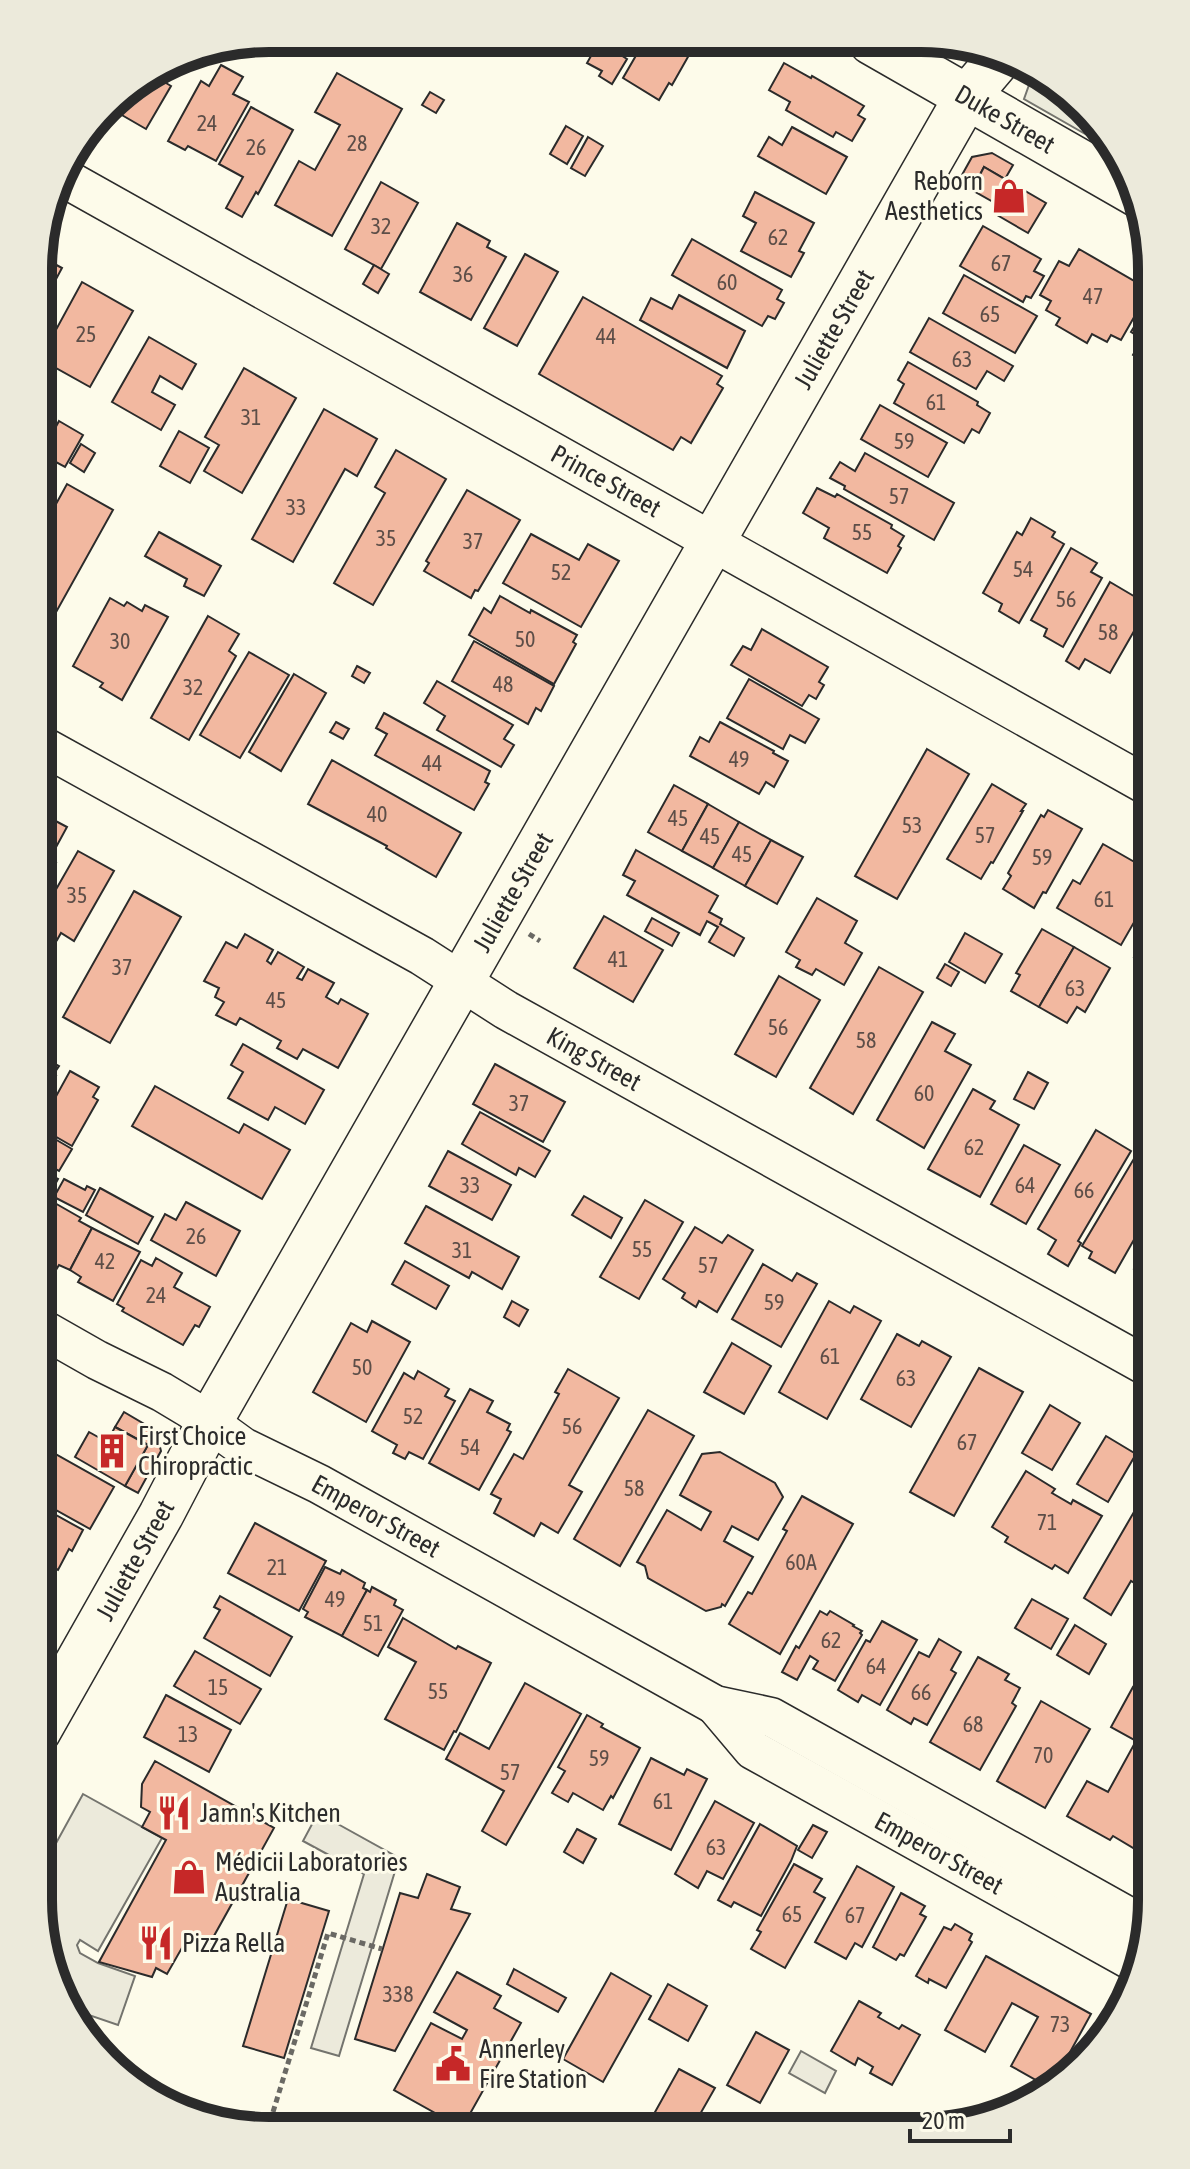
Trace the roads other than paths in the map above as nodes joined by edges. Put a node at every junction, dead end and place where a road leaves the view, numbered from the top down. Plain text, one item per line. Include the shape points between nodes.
1 (888, 52) edge
2 (994, 65) edge
3 (966, 98) junction
4 (71, 182) edge
5 (1121, 185) edge
6 (713, 541) junction
7 (52, 751) edge
8 (1138, 780) edge
9 (461, 981) junction
10 (52, 1334) edge
11 (1138, 1361) edge
12 (209, 1423) junction
13 (715, 1705) junction
14 (52, 1707) edge
15 (1137, 1921) edge
16 (1129, 1959) edge

1 - 3 main road, Duke Street
2 - 3 main road, Juliette Street
3 - 5 main road, Duke Street
3 - 6 main road, Juliette Street
4 - 6 street, Prince Street
6 - 8 street, Prince Street
6 - 9 main road, Juliette Street
7 - 9 street, King Street
9 - 11 street, King Street
9 - 12 main road, Juliette Street
10 - 12 street, Emperor Street
12 - 13 street, Emperor Street via 243,1447
12 - 14 main road, Juliette Street
13 - 15 street, Emperor Street via 771,1717
13 - 16 street, Emperor Street via 753,1750

